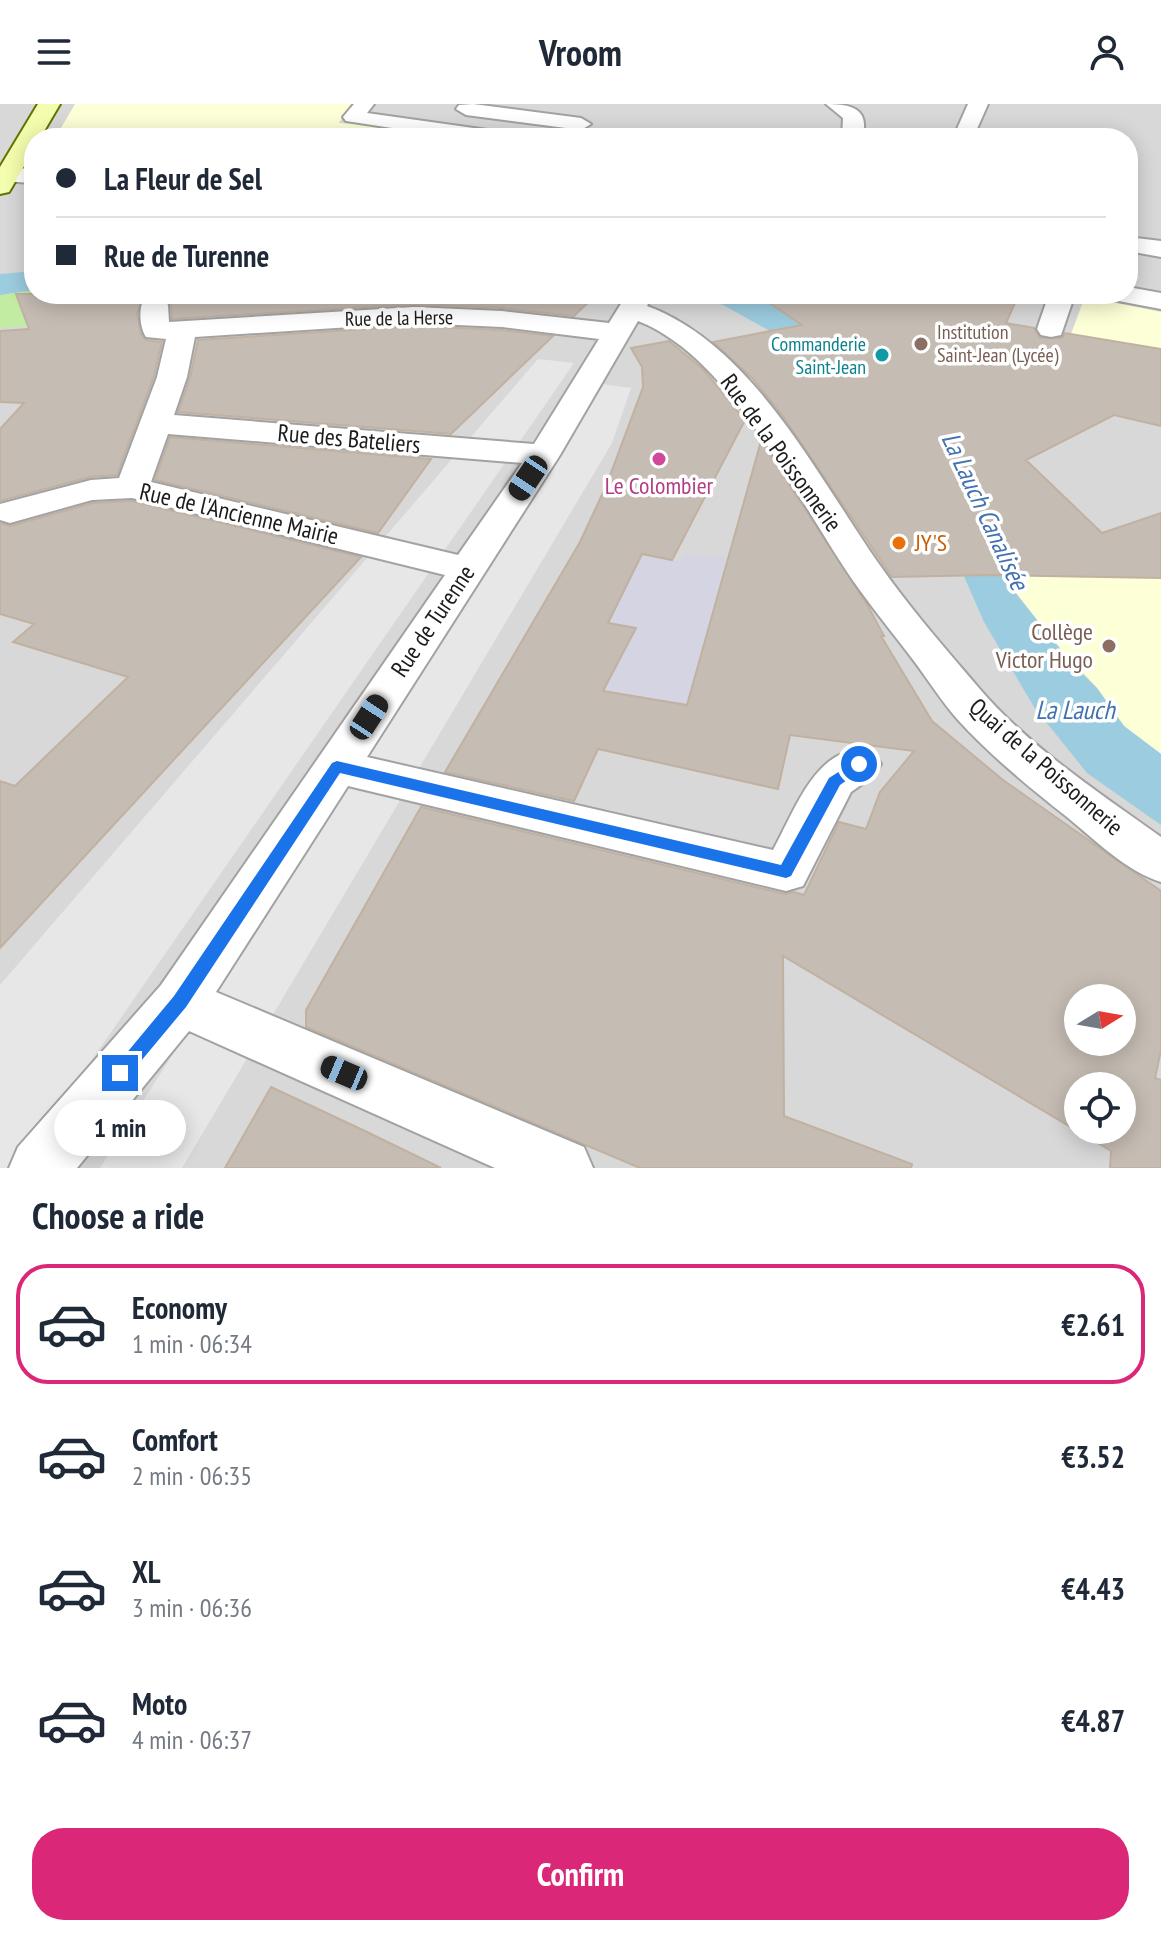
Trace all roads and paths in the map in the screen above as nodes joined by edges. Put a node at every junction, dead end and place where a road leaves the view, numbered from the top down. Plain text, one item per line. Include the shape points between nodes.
1 (49, 104) edge
2 (364, 104) edge
3 (593, 104) edge
4 (836, 104) edge
5 (978, 104) edge
6 (445, 106) dead end
7 (34, 128) edge
8 (431, 128) edge
9 (565, 128) edge
10 (582, 128) edge
11 (854, 128) edge
12 (967, 128) edge
13 (24, 144) edge
14 (24, 177) edge
15 (3, 178) edge
16 (1138, 246) edge
17 (1161, 249) edge
18 (1138, 297) edge
19 (1161, 301) edge
20 (1059, 304) edge
21 (154, 305) dead end
22 (624, 319) edge
23 (182, 329) junction
24 (1051, 329) dead end
25 (155, 423) junction
26 (544, 455) junction
27 (132, 488) junction
28 (10, 512) dead end
29 (468, 569) junction
30 (878, 588) joint
31 (859, 764) dead end
32 (337, 767) junction
33 (1161, 863) edge
34 (180, 1002) junction
35 (39, 1168) edge
36 (563, 1168) edge

1 - 7 street
2 - 8 street via 353,117
3 - 10 street
4 - 11 street via 851,114
5 - 12 street
6 - 9 street
13 - 15 street
14 - 15 street
16 - 17 street
18 - 19 street
20 - 24 street
21 - 23 street, Rue de la Herse via 156,331
22 - 23 street, Rue de la Herse via 414,315
22 - 26 street, Rue de Turenne
22 - 30 street, Rue de la Poissonnerie via 651,312 737,387
23 - 25 street
25 - 26 street, Rue des Bateliers
25 - 27 street
26 - 29 street, Rue de Turenne
27 - 28 street, Rue de l'Ancienne Mairie via 91,490
27 - 29 street, Rue de l'Ancienne Mairie
29 - 32 street, Rue de Turenne
30 - 33 street, Quai de la Poissonnerie via 976,712 1074,798
31 - 32 street via 834,781 786,872
32 - 34 street, Rue de Turenne
34 - 35 street, Rue de Turenne
34 - 36 street

